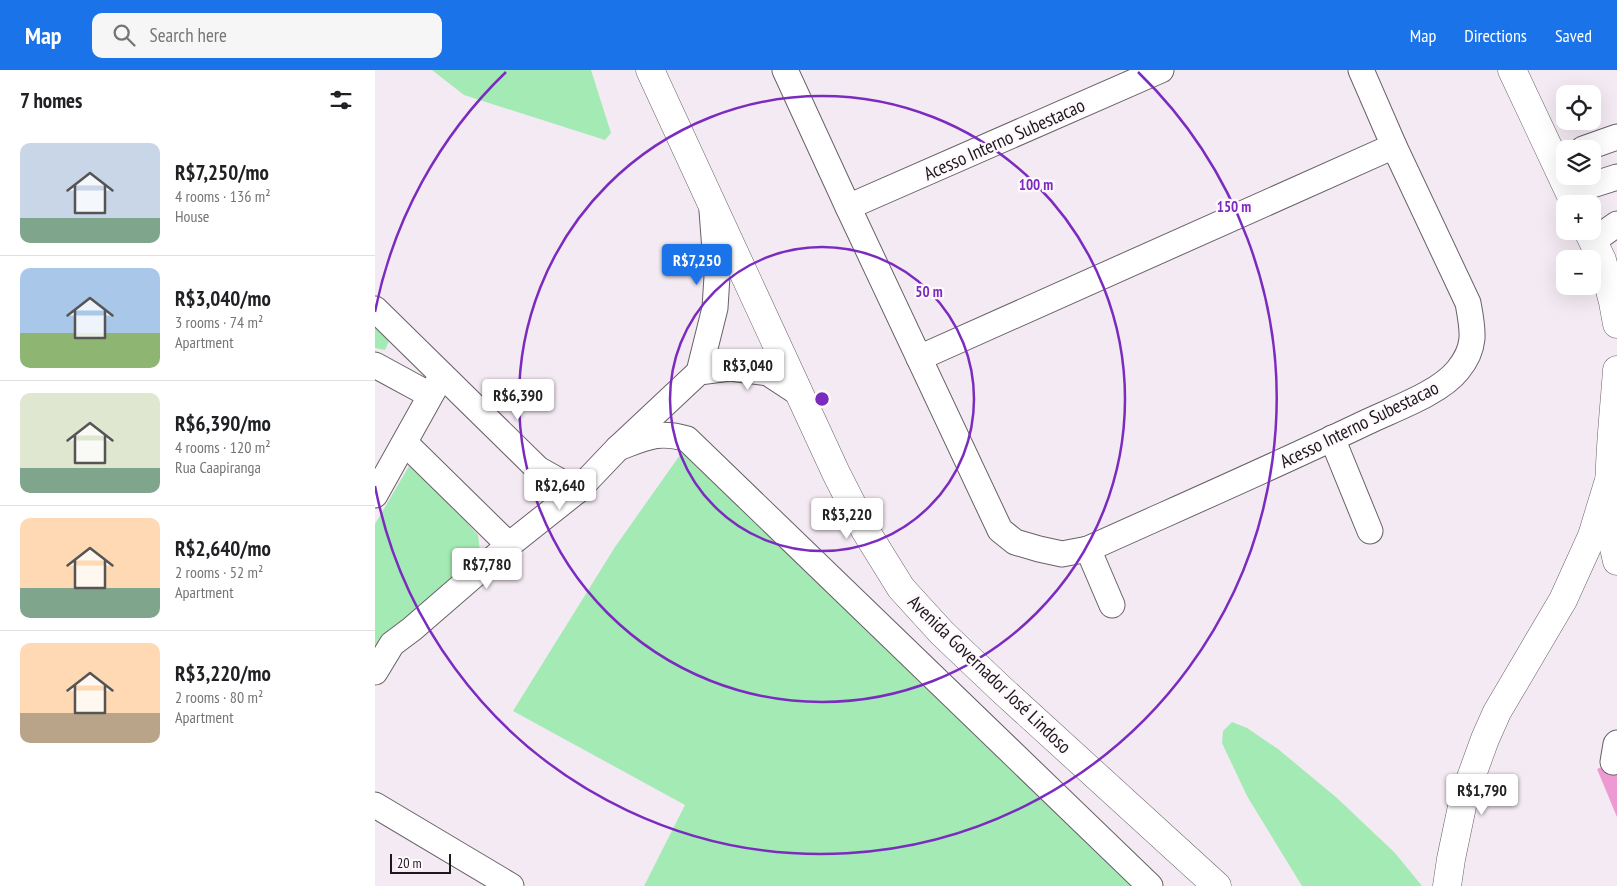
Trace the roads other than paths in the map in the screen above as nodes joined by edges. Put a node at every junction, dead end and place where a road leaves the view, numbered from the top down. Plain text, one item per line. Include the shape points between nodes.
1 (650, 70) edge
2 (785, 70) edge
3 (1161, 70) edge
4 (1361, 70) edge
5 (1512, 70) edge
6 (1617, 137) edge
7 (1601, 143) edge
8 (1394, 146) junction
9 (1556, 151) edge
10 (1615, 183) edge
11 (1579, 195) edge
12 (712, 202) junction
13 (848, 207) junction
14 (1617, 224) edge
15 (1594, 244) edge
16 (1617, 282) edge
17 (375, 309) edge
18 (1617, 324) edge
19 (919, 358) junction
20 (375, 365) edge
21 (1617, 370) edge
22 (699, 372) junction
23 (436, 385) junction
24 (800, 394) junction
25 (1332, 438) junction
26 (405, 443) junction
27 (618, 448) junction
28 (538, 469) junction
29 (1610, 477) junction
30 (577, 491) junction
31 (375, 495) edge
32 (1370, 531) dead end
33 (513, 541) junction
34 (1088, 549) junction
35 (1617, 562) edge
36 (1112, 605) dead end
37 (375, 672) edge
38 (375, 805) edge
39 (511, 886) edge
40 (1150, 886) edge
41 (1217, 886) edge
42 (1447, 886) edge

1 - 12 main road, Avenida Governador José Lindoso
2 - 13 street, Acesso Interno Subestacao
3 - 13 street, Acesso Interno Subestacao
4 - 8 street, Acesso Interno Subestacao
5 - 9 main road
6 - 7 street
8 - 19 street
8 - 25 street, Acesso Interno Subestacao via 1468,303 1473,328 1471,352 1443,386
10 - 11 street via 1589,186
12 - 22 street via 717,276 715,308
12 - 24 main road, Avenida Governador José Lindoso
13 - 19 street, Acesso Interno Subestacao
14 - 15 street
15 - 16 street
15 - 18 main road
17 - 23 street
19 - 34 street, Acesso Interno Subestacao via 1000,530 1015,542 1062,554
20 - 23 street
21 - 29 main road
22 - 24 street via 730,368 768,373
22 - 27 street
23 - 26 street
23 - 28 street
24 - 41 main road, Avenida Governador José Lindoso via 865,530 901,588 942,633 1001,689
25 - 32 street
25 - 34 street, Acesso Interno Subestacao
26 - 31 street
26 - 33 street
27 - 30 street
27 - 40 street via 653,435 672,434 687,439
28 - 30 street
28 - 33 street via 544,495 539,510
29 - 35 main road via 1611,520
29 - 42 main road via 1592,536 1563,600 1497,712 1485,739 1464,797
30 - 33 street
33 - 37 street via 392,644
34 - 36 street
38 - 39 street

